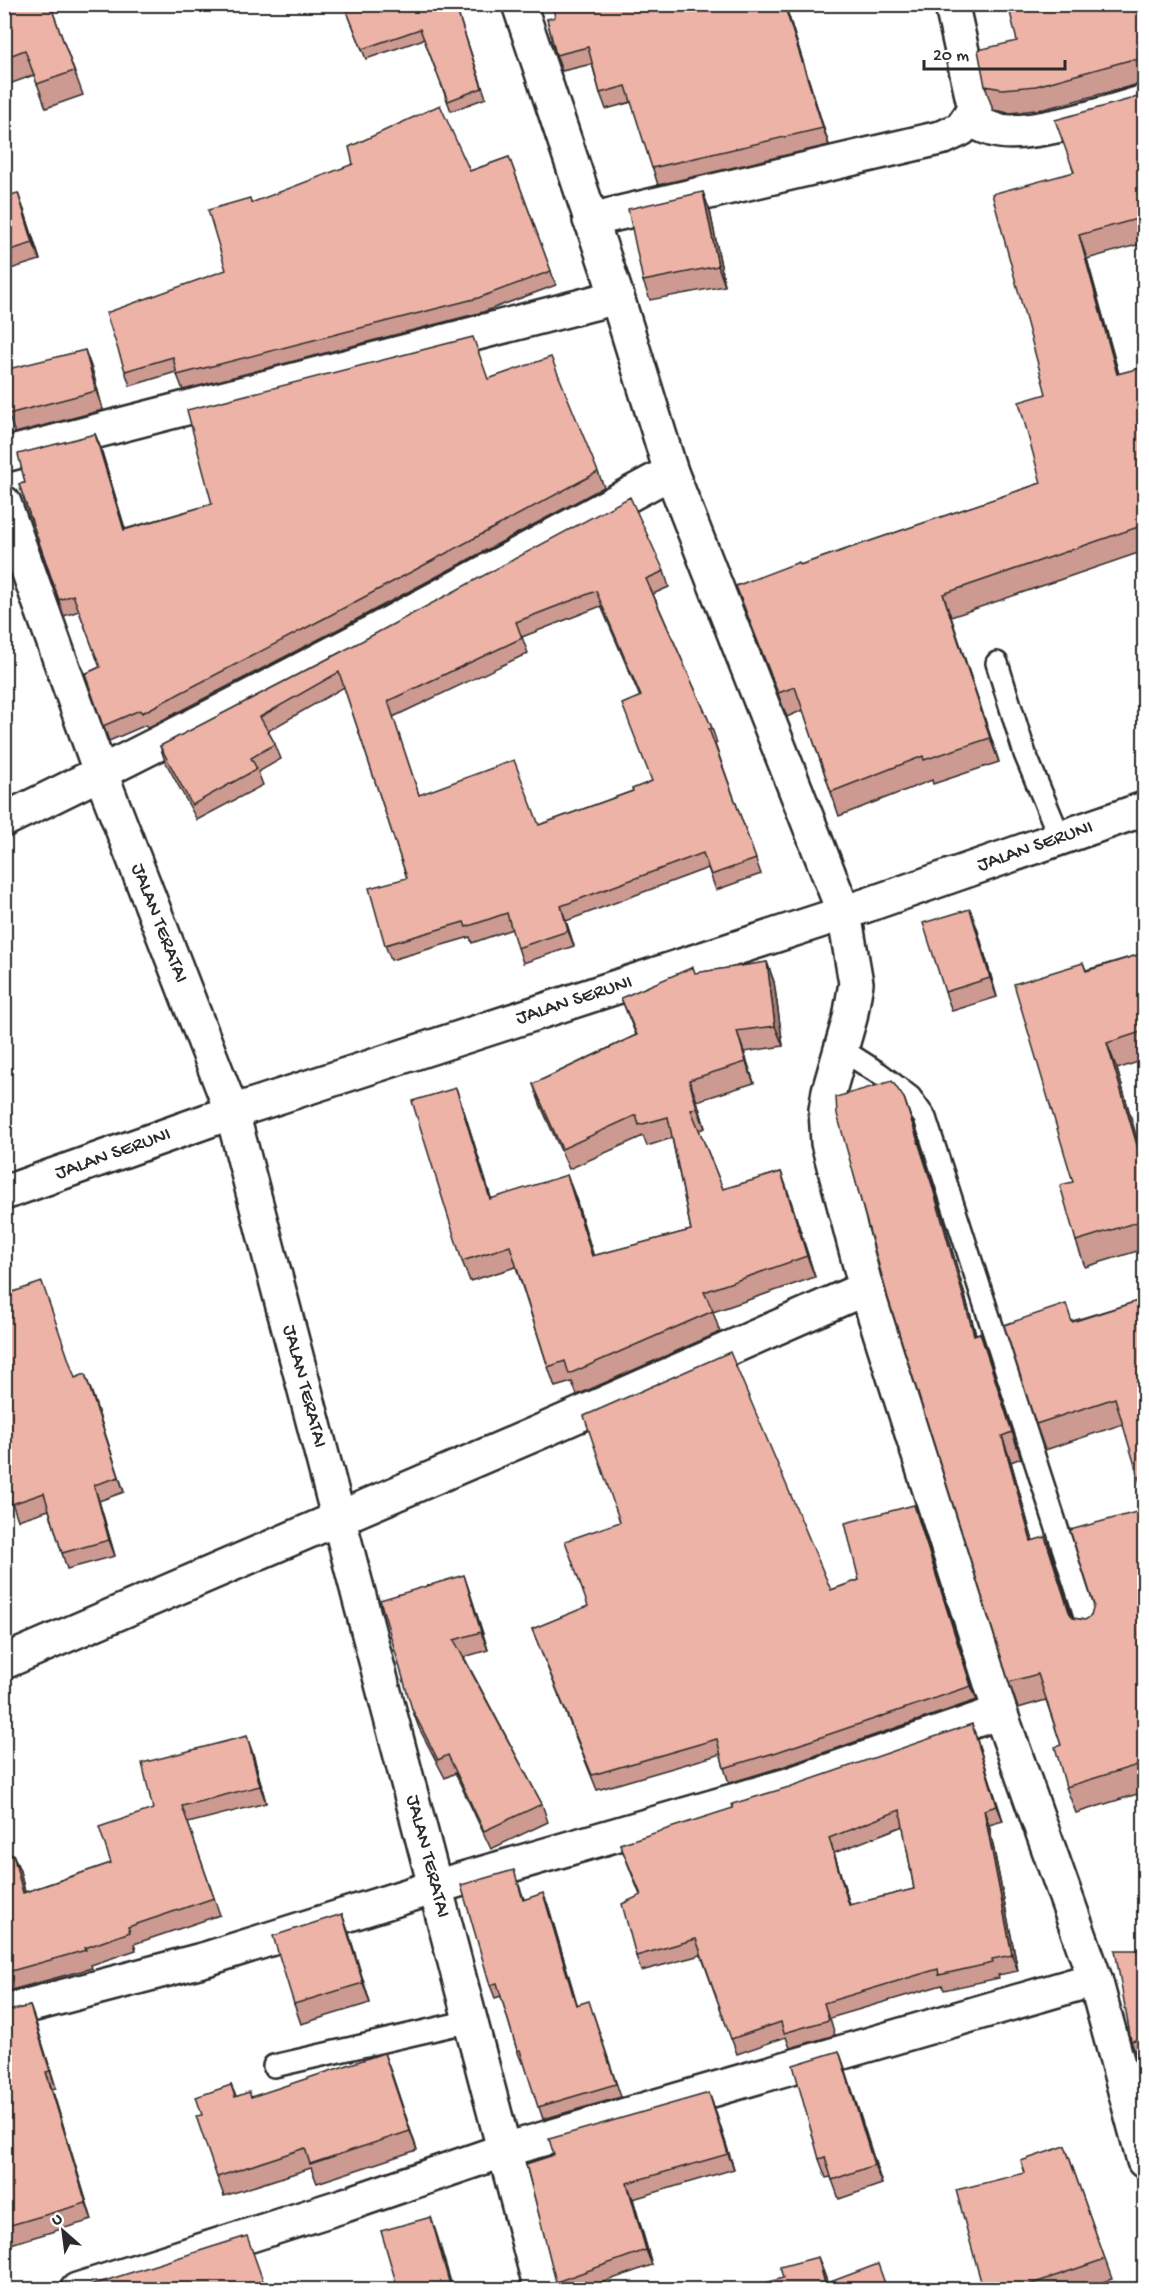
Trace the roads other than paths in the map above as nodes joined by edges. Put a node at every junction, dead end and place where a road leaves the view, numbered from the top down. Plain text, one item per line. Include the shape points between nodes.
1 (519, 4) edge
2 (954, 4) edge
3 (1144, 102) edge
4 (969, 120) junction
5 (590, 220) junction
6 (616, 297) junction
7 (4, 455) edge
8 (671, 472) junction
9 (4, 503) edge
10 (997, 663) dead end
11 (102, 774) junction
12 (1144, 809) edge
13 (4, 820) edge
14 (1060, 838) junction
15 (844, 913) junction
16 (842, 1049) junction
17 (232, 1112) junction
18 (4, 1192) edge
19 (866, 1288) junction
20 (339, 1519) junction
21 (1091, 1634) edge
22 (4, 1662) edge
23 (1000, 1712) junction
24 (435, 1887) junction
25 (1095, 1979) junction
26 (4, 2012) edge
27 (470, 2021) junction
28 (274, 2066) dead end
29 (1138, 2110) edge
30 (505, 2150) junction
31 (1144, 2161) edge
32 (77, 2289) edge
33 (541, 2289) edge

1 - 5 street
2 - 4 street via 975,109
3 - 4 street via 1017,132 995,130
4 - 5 street via 961,129 944,136
5 - 6 street
6 - 7 street
6 - 8 street
8 - 11 street
8 - 15 street
9 - 11 street, JALAN TERATAI
10 - 14 lane via 1028,762
11 - 13 street
11 - 17 street, JALAN TERATAI
12 - 14 street, JALAN SERUNI
14 - 15 street, JALAN SERUNI
15 - 16 street via 856,983
15 - 17 street, JALAN SERUNI
16 - 19 street via 829,1091 826,1132
16 - 21 lane via 910,1097 926,1118
17 - 18 street, JALAN SERUNI
17 - 20 street, JALAN TERATAI
19 - 20 street
19 - 23 street
20 - 22 street
20 - 24 street, JALAN TERATAI
23 - 24 street via 788,1785
23 - 25 street
24 - 26 street via 206,1959
24 - 27 street, JALAN TERATAI
25 - 29 street
25 - 30 street
27 - 28 lane
27 - 30 street, JALAN TERATAI
29 - 31 street
30 - 32 street
30 - 33 street, JALAN TERATAI

